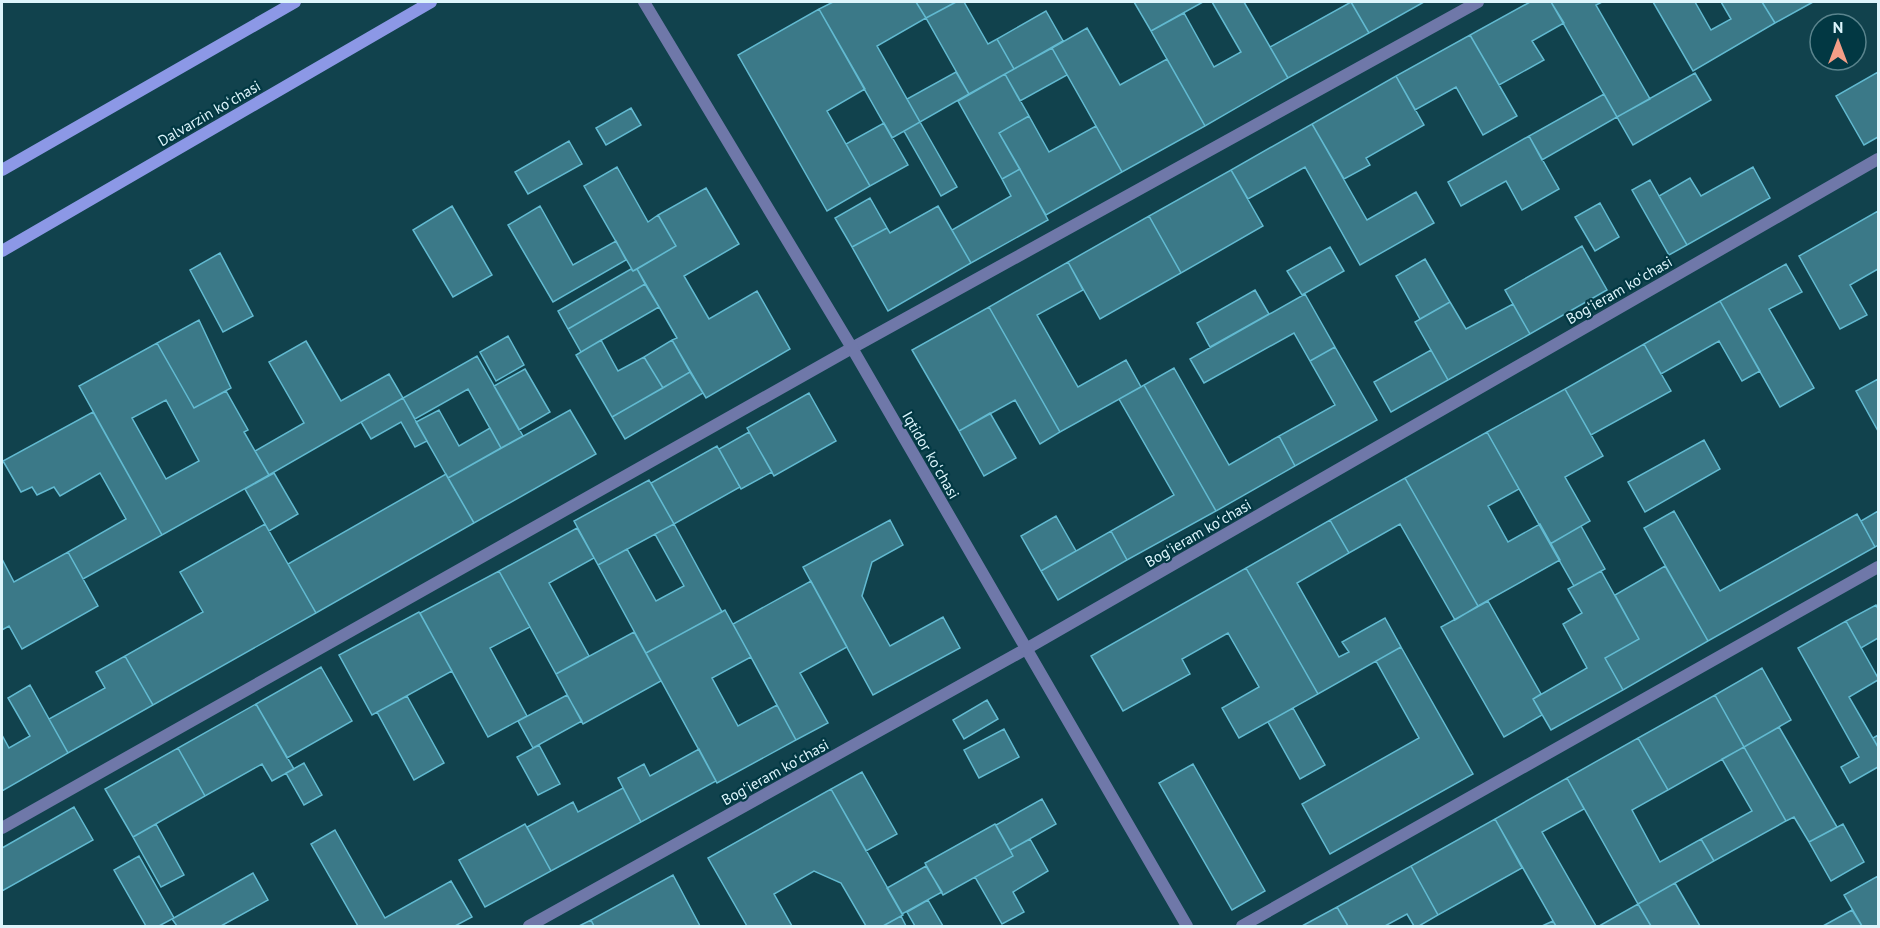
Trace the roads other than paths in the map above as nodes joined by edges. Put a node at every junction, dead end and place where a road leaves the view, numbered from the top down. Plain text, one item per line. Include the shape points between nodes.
1 (295, 2) edge
2 (431, 2) edge
3 (645, 2) edge
4 (1478, 2) edge
5 (1878, 159) edge
6 (2, 170) edge
7 (2, 251) edge
8 (852, 348) junction
9 (1878, 567) edge
10 (1026, 649) junction
11 (2, 828) edge
12 (529, 927) edge
13 (1187, 927) edge
14 (1242, 927) edge

1 - 6 main road
2 - 7 main road, Dalvarzin koʻchasi
3 - 8 street, Iqtidor koʻchasi
4 - 8 street
5 - 10 street, Bogʻieram koʻchasi
8 - 10 street, Iqtidor koʻchasi
8 - 11 street
9 - 14 street
10 - 12 street, Bogʻieram koʻchasi
10 - 13 street, Iqtidor koʻchasi

